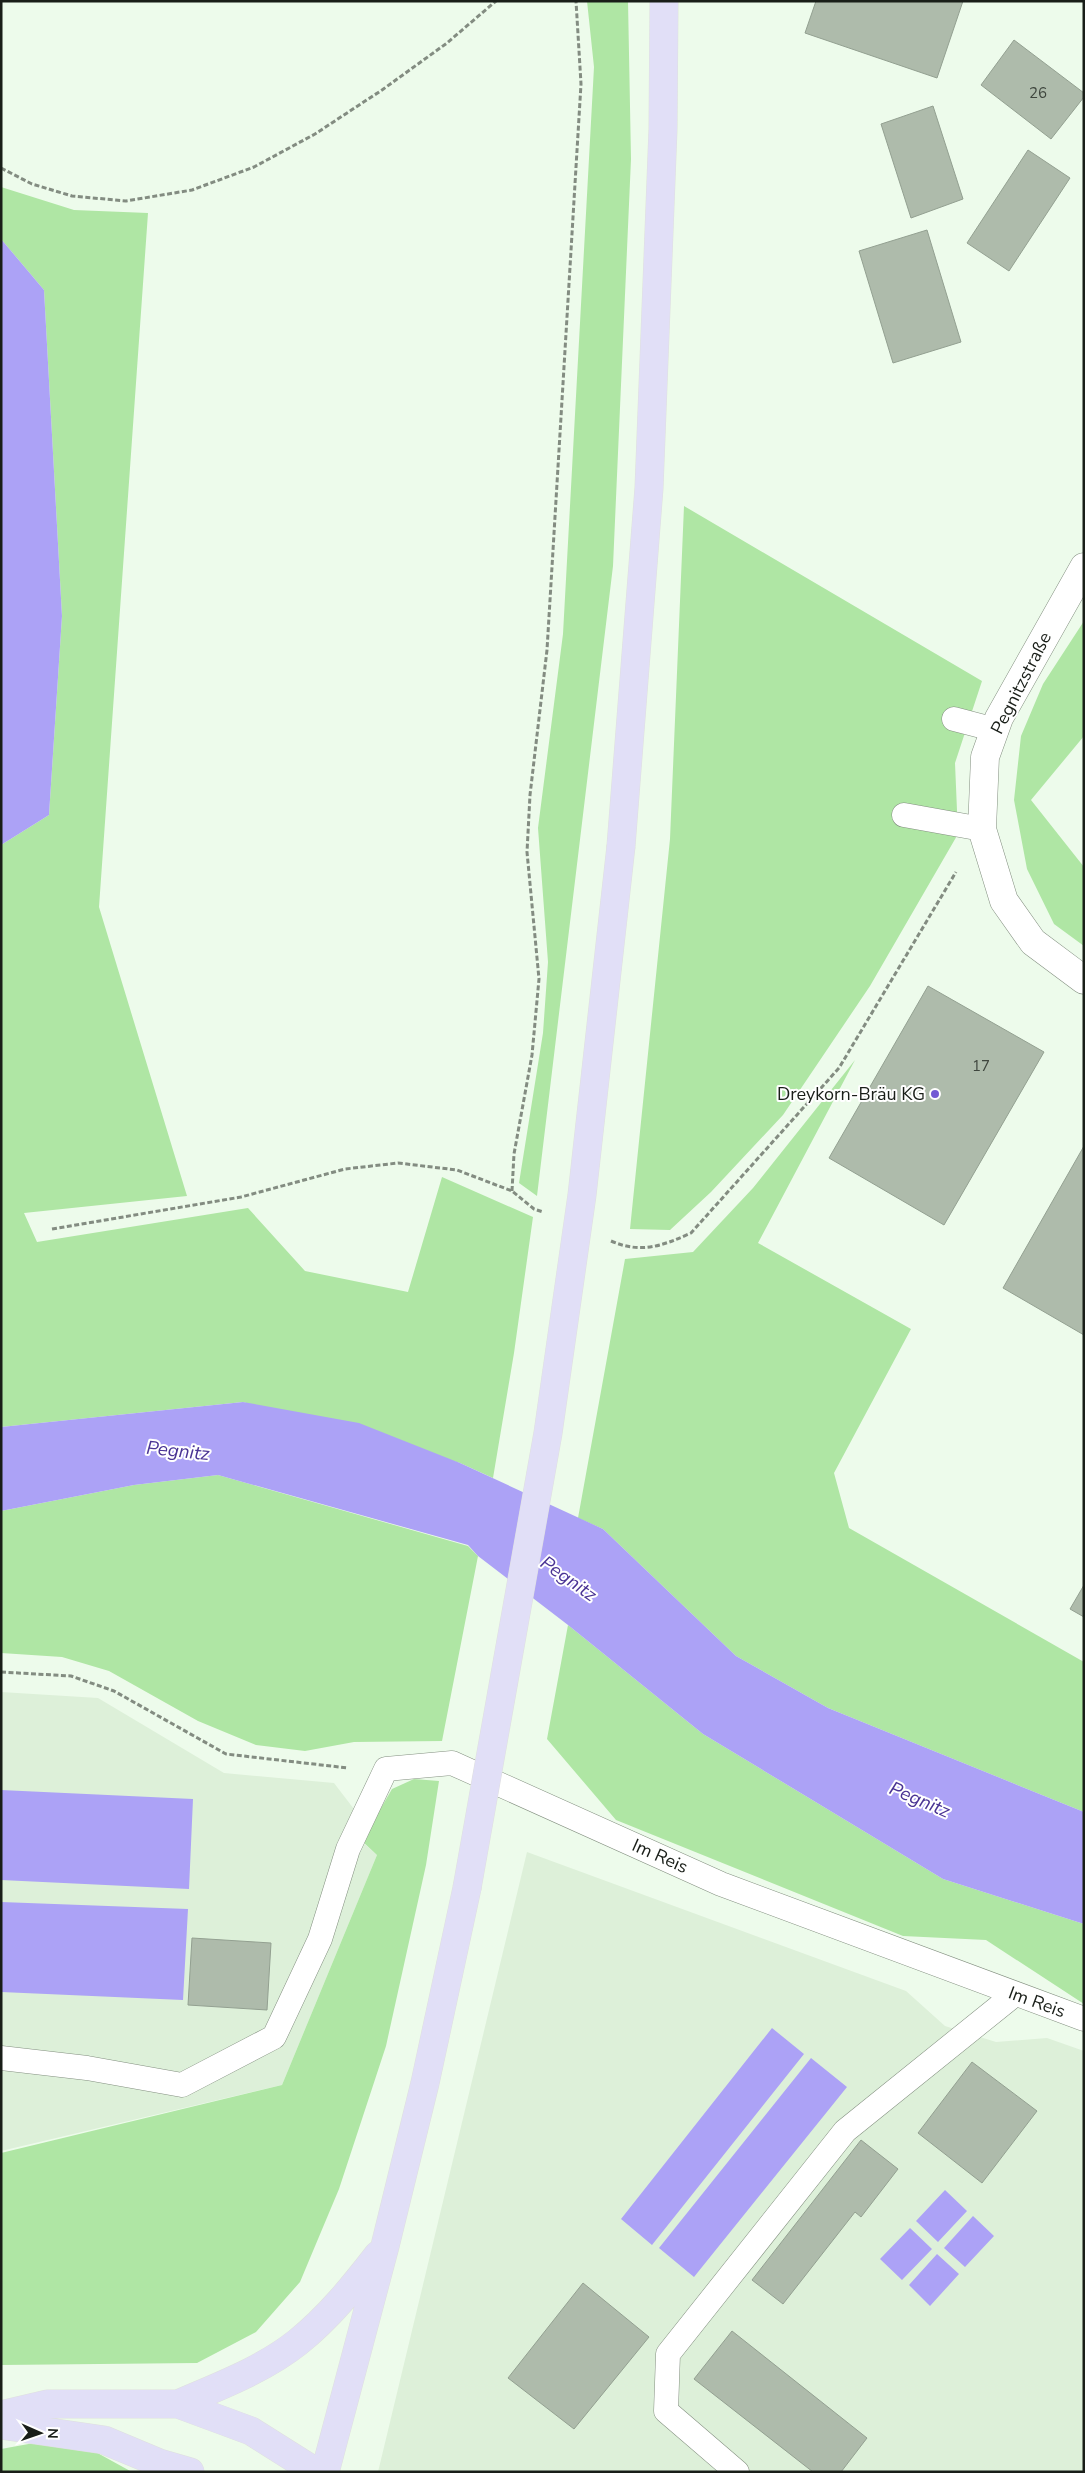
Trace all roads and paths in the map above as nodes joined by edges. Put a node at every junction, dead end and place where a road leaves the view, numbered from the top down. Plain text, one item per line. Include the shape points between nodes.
1 (496, 1) edge
2 (576, 1) edge
3 (664, 1) edge
4 (1, 168) edge
5 (1084, 566) edge
6 (954, 719) dead end
7 (996, 730) junction
8 (904, 815) dead end
9 (982, 829) junction
10 (1084, 980) edge
11 (512, 1191) junction
12 (544, 1213) dead end
13 (52, 1229) dead end
14 (608, 1240) dead end
15 (1, 1672) edge
16 (386, 1769) junction
17 (1015, 1994) junction
18 (1084, 2019) edge
19 (1, 2058) edge
20 (385, 2246) junction
21 (178, 2404) junction
22 (1, 2415) edge
23 (1, 2425) edge
24 (162, 2467) edge
25 (190, 2472) edge
26 (316, 2472) edge
27 (325, 2472) edge
28 (737, 2472) edge

1 - 4 path via 448,42 315,134 254,167 192,190 126,201 72,196 32,184
2 - 11 path via 581,94 548,650 530,795 527,852 539,980 532,1055 514,1154
3 - 20 main road, bridge via 663,130 649,488 621,846 582,1195 548,1433 467,1888 425,2083
5 - 7 street, Pegnitzstraße
6 - 7 lane
7 - 9 street, Pegnitzstraße via 986,757
8 - 9 lane
9 - 10 street, Pegnitzstraße via 1004,901 1033,942
9 - 14 path via 839,1068 690,1234 667,1244 644,1248 626,1247
11 - 12 path
11 - 13 path via 457,1170 398,1163 345,1169 241,1197
15 - 16 path via 70,1676 114,1690 226,1754 367,1770
16 - 17 lane, Im Reis via 452,1763 721,1884
16 - 19 lane via 348,1849 320,1939 274,2038 182,2085 87,2068
17 - 18 lane, Im Reis
17 - 28 lane via 845,2131 668,2354 666,2411
20 - 21 main road via 344,2299 297,2343 240,2377
20 - 27 main road
21 - 22 main road via 46,2404
21 - 26 main road via 251,2431
23 - 24 main road via 104,2440
24 - 25 main road

